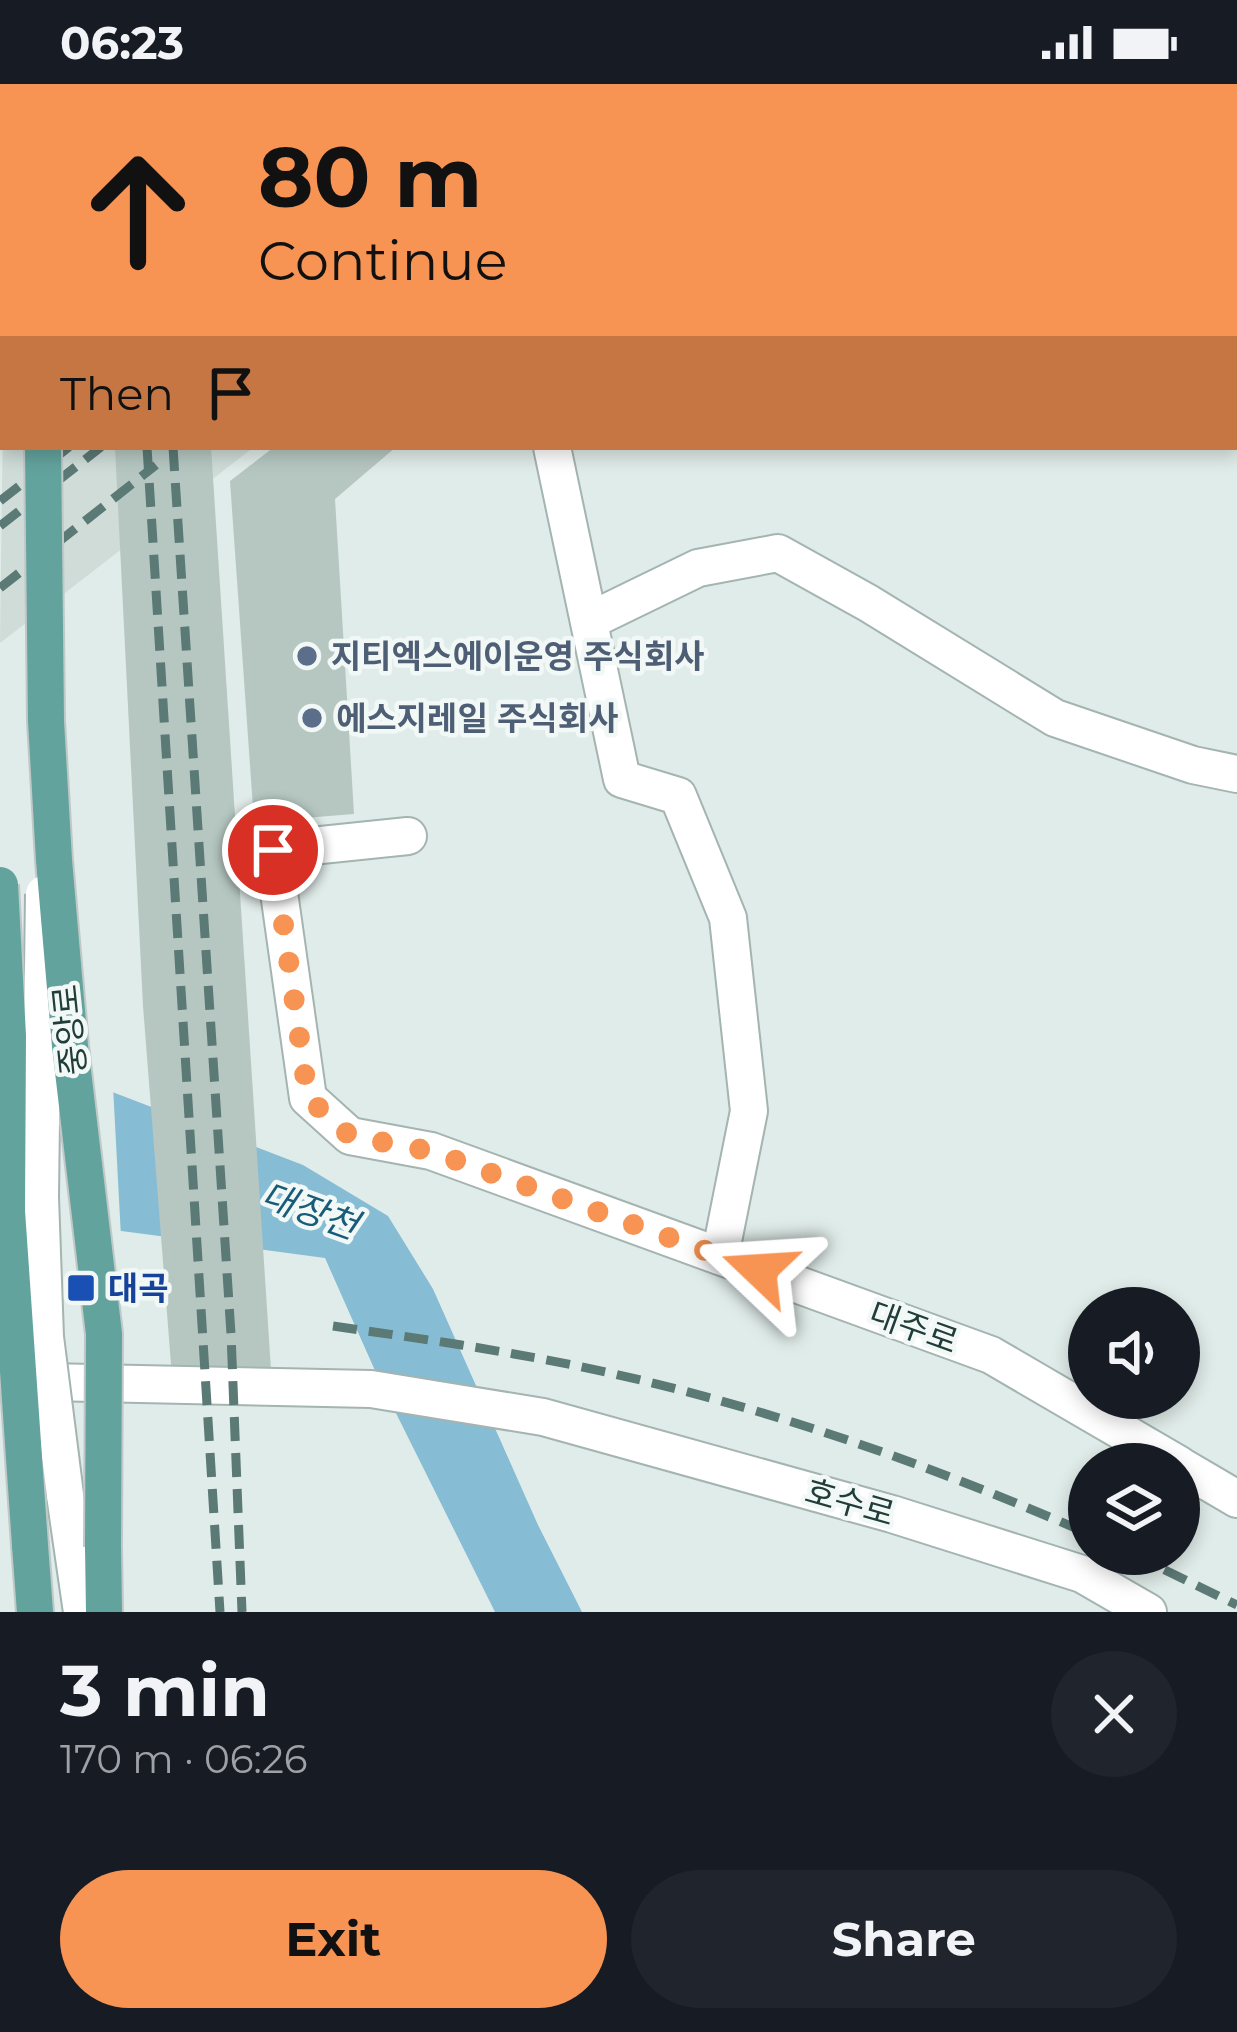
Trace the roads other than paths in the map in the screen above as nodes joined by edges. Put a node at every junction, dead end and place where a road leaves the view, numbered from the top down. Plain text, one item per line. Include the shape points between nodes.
1 (43, 450) edge
2 (553, 450) edge
3 (589, 621) junction
4 (46, 721) junction
5 (1237, 774) edge
6 (408, 836) dead end
7 (0, 885) edge
8 (720, 1256) junction
9 (0, 1381) edge
10 (1142, 1443) edge
11 (1200, 1477) edge
12 (1237, 1498) edge
13 (35, 1612) edge
14 (82, 1612) edge
15 (104, 1612) edge
16 (1148, 1612) edge

1 - 4 main road, 중앙로, bridge
2 - 3 street
3 - 5 street via 698,568 778,553 1055,718
3 - 8 street via 622,779 678,796 728,917 749,1111
4 - 14 street, bridge via 45,1337
4 - 15 main road, 중앙로, bridge via 61,963 100,1279
6 - 8 street, 대주로 via 273,850 308,1098 350,1136 430,1151
7 - 13 main road, 중앙로, bridge via 7,1211
8 - 10 street, 대주로 via 991,1355
9 - 16 street, 호수로 via 371,1389 543,1417 1082,1574
11 - 12 street, 대주로

